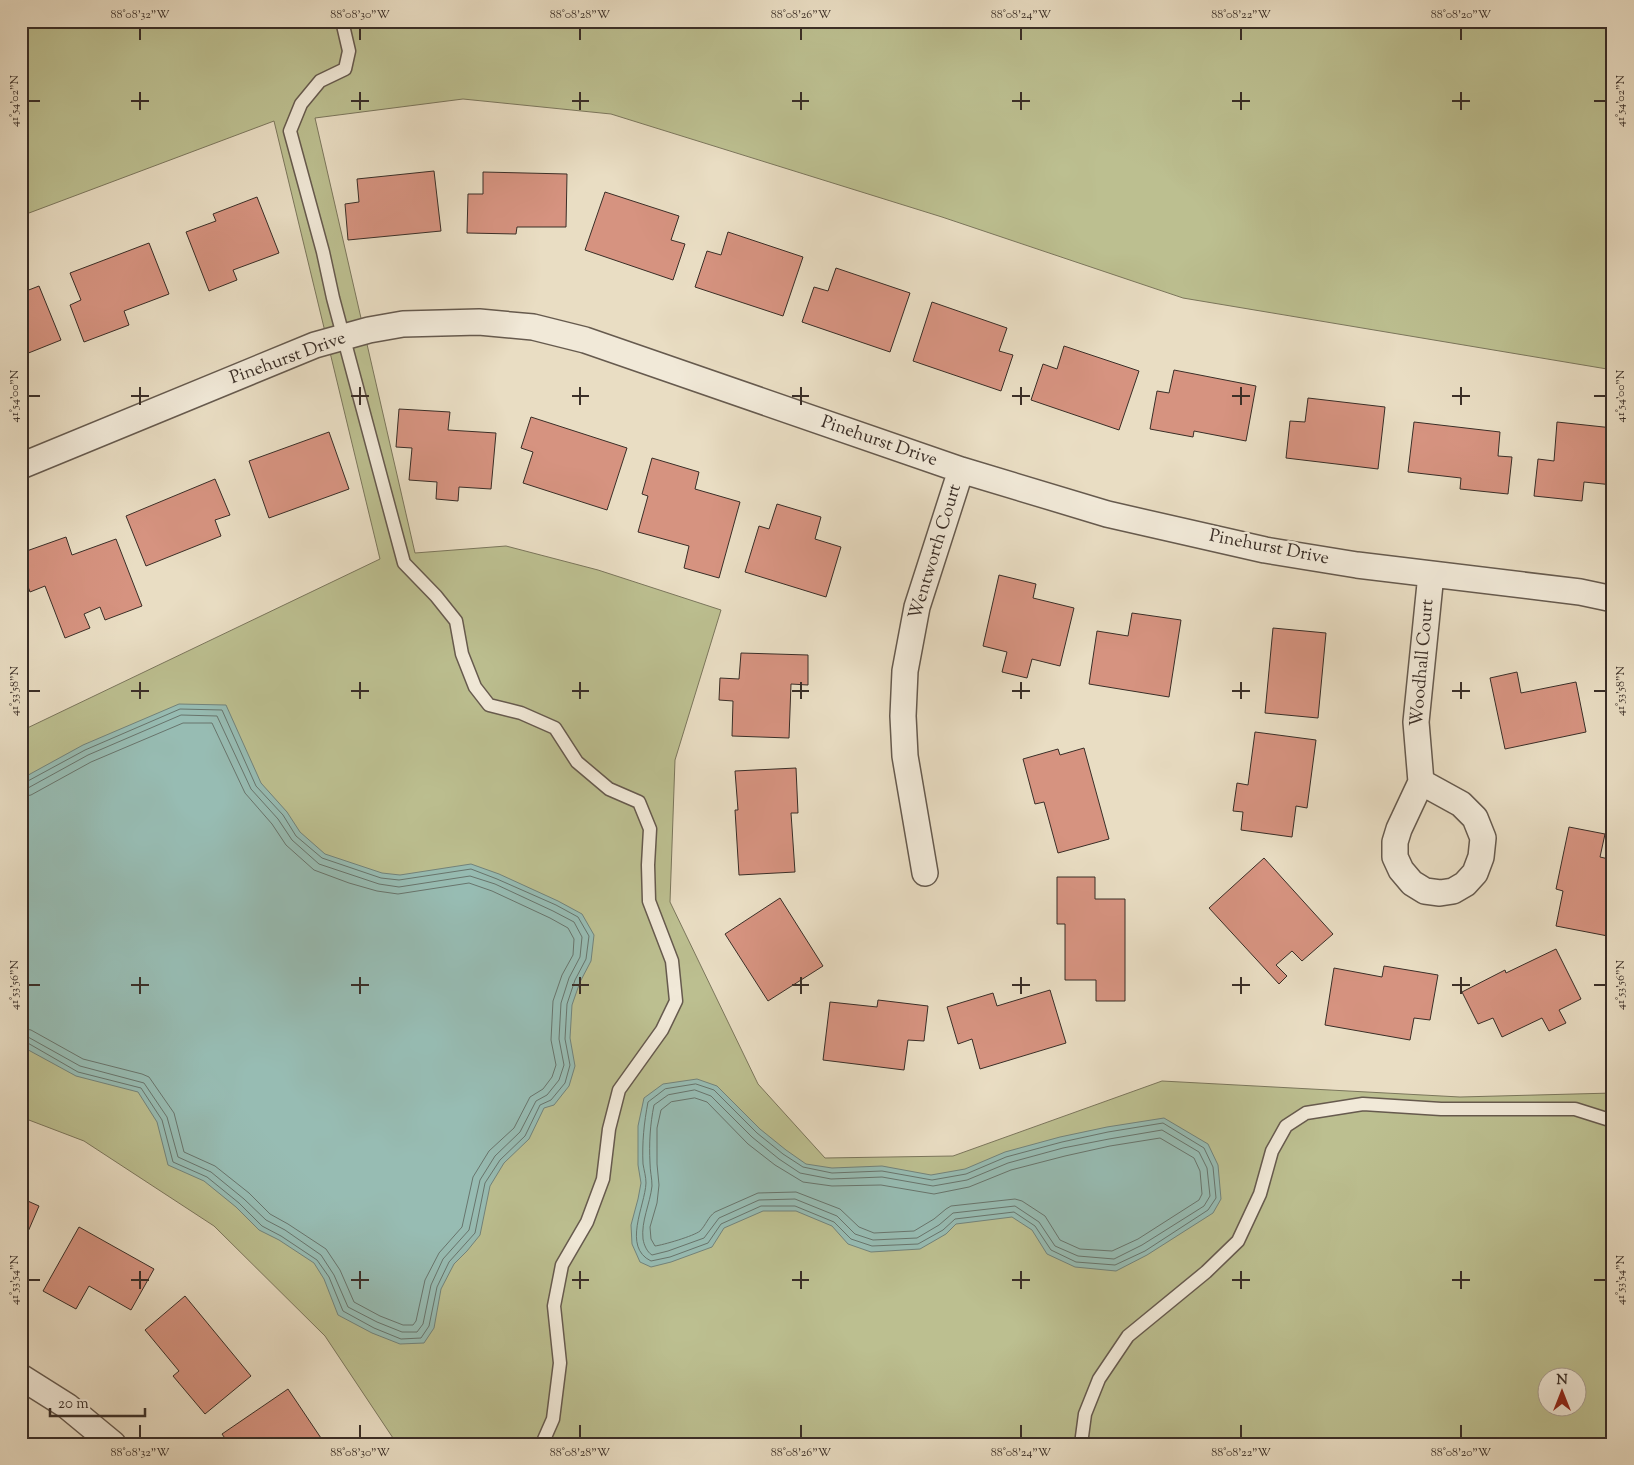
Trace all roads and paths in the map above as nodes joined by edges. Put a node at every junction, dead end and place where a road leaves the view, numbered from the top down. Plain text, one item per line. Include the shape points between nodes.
1 (342, 21) edge
2 (344, 338) junction
3 (21, 466) edge
4 (961, 470) junction
5 (1432, 574) junction
6 (1613, 599) edge
7 (1421, 782) dead end
8 (925, 873) dead end
9 (1613, 1121) edge
10 (21, 1377) edge
11 (113, 1444) edge
12 (542, 1444) edge
13 (1081, 1444) edge

1 - 2 lane via 349,51 345,69 320,81 301,104 290,130
2 - 3 street, Pinehurst Drive via 315,345
2 - 4 street, Pinehurst Drive via 403,324 479,322 533,327 585,340
2 - 12 lane via 404,563 456,621 462,654 476,687 489,705 521,712 555,728 576,762 609,789 639,802 650,829 649,901 672,961 676,1001 662,1030 619,1090 609,1129 604,1179 587,1222 562,1265 554,1306 560,1364 553,1419
4 - 5 street, Pinehurst Drive via 1107,514 1265,550
4 - 8 street, Wentworth Court via 917,607 906,671 905,756
5 - 6 street, Pinehurst Drive
5 - 7 street, Woodhall Court via 1416,722
9 - 13 lane via 1574,1109 1441,1109 1363,1104 1306,1113 1286,1126 1272,1151 1260,1194 1238,1242 1128,1336 1099,1379 1085,1414
10 - 11 street via 67,1406

